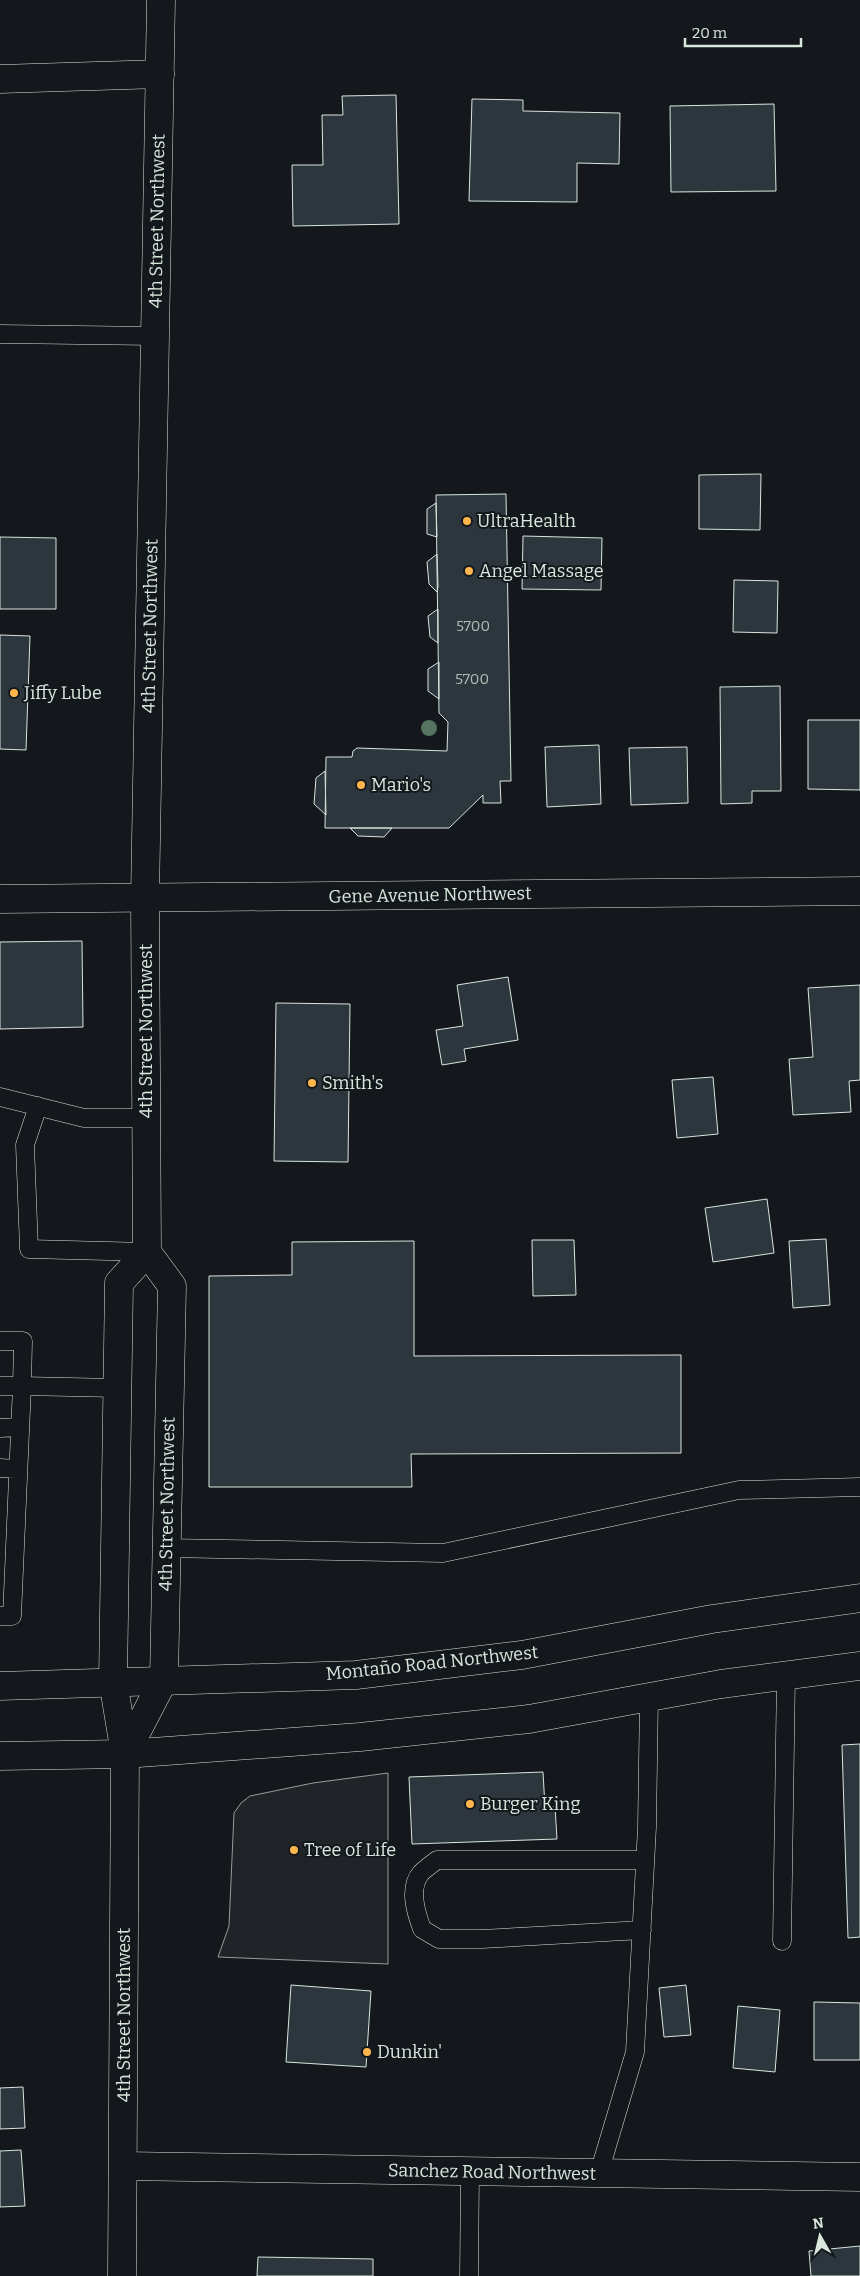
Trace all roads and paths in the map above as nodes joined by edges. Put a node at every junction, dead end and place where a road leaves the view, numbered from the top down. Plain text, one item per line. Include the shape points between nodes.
1 (160, 0) edge
2 (160, 74) junction
3 (0, 78) edge
4 (0, 334) edge
5 (155, 336) junction
6 (860, 891) edge
7 (145, 897) junction
8 (0, 899) edge
9 (0, 1097) edge
10 (38, 1106) junction
11 (146, 1118) junction
12 (147, 1252) junction
13 (0, 1341) edge
14 (0, 1386) edge
15 (22, 1386) junction
16 (117, 1388) junction
17 (0, 1428) edge
18 (20, 1428) junction
19 (0, 1468) edge
20 (18, 1469) junction
21 (860, 1487) edge
22 (8, 1513) edge
23 (166, 1548) junction
24 (7, 1554) edge
25 (860, 1598) edge
26 (0, 1616) edge
27 (860, 1666) edge
28 (786, 1675) junction
29 (164, 1679) junction
30 (112, 1681) junction
31 (0, 1686) edge
32 (649, 1697) junction
33 (125, 1754) junction
34 (0, 1756) edge
35 (645, 1860) junction
36 (642, 1930) junction
37 (782, 1941) dead end
38 (124, 2166) junction
39 (470, 2172) junction
40 (599, 2173) junction
41 (860, 2177) edge
42 (122, 2276) edge
43 (468, 2276) edge

1 - 2 main road, 4th Street Northwest
2 - 3 main road
2 - 5 main road, 4th Street Northwest
4 - 5 lane
5 - 7 main road, 4th Street Northwest
6 - 7 main road, Gene Avenue Northwest
7 - 8 main road, Gene Avenue Northwest
7 - 11 main road, 4th Street Northwest
9 - 10 lane
10 - 11 lane via 84,1118
10 - 12 lane via 25,1145 29,1249
11 - 12 main road, 4th Street Northwest
12 - 16 main road, 4th Street Northwest via 118,1283
12 - 23 main road, 4th Street Northwest via 172,1286
13 - 15 lane via 23,1341
14 - 15 lane
15 - 16 lane
15 - 18 lane
16 - 30 main road, 4th Street Northwest
17 - 18 lane
18 - 20 lane
19 - 20 lane
20 - 22 lane
21 - 23 lane via 739,1490 443,1553
22 - 24 lane
23 - 29 main road, 4th Street Northwest
24 - 26 lane via 12,1616
25 - 29 main road, Montaño Road Northwest via 712,1620 522,1655 356,1675
27 - 28 main road
28 - 32 main road
28 - 37 lane
29 - 30 main road, Montaño Road Northwest
29 - 33 main road, 4th Street Northwest
30 - 31 main road, Montaño Road Northwest
30 - 33 main road, 4th Street Northwest
32 - 33 main road via 529,1719 360,1737
32 - 35 lane
33 - 34 main road
33 - 38 main road, 4th Street Northwest
35 - 36 lane
35 - 36 lane via 437,1860 420,1874 414,1907 422,1929 439,1939
36 - 40 lane via 635,2052
38 - 39 main road, Sanchez Road Northwest
38 - 42 main road, 4th Street Northwest
39 - 40 main road, Sanchez Road Northwest
39 - 43 lane
40 - 41 main road, Sanchez Road Northwest

